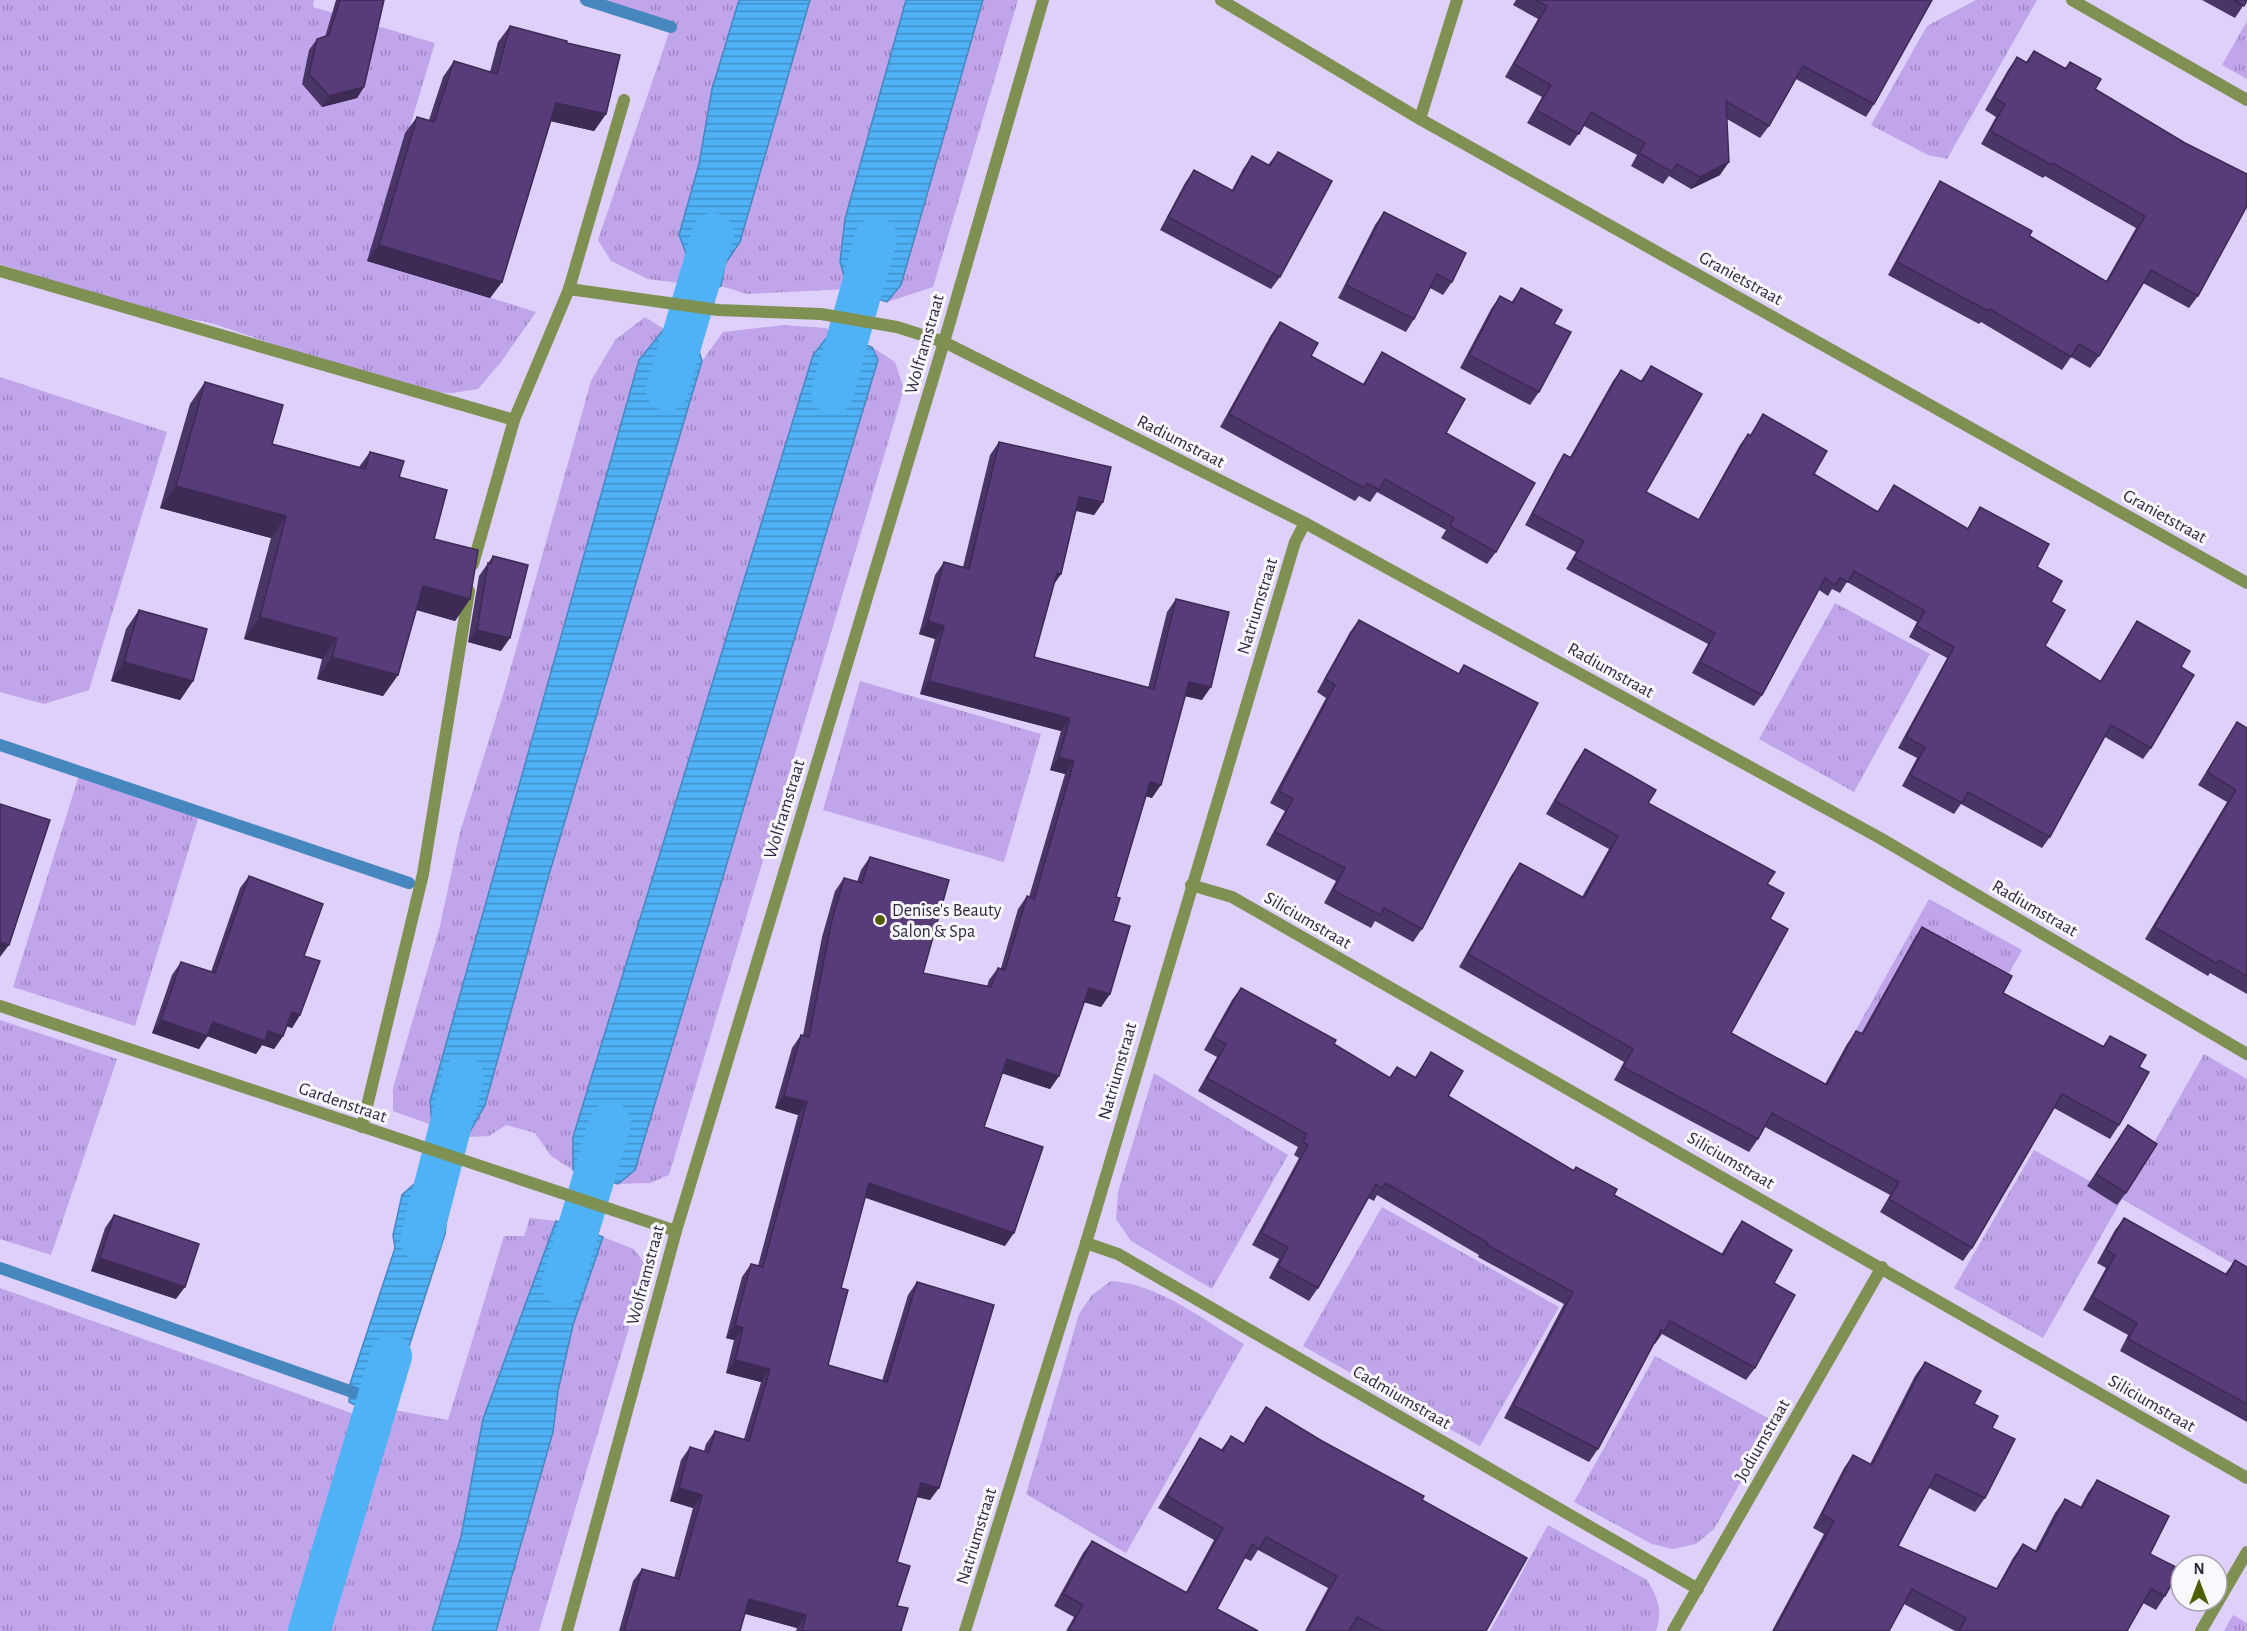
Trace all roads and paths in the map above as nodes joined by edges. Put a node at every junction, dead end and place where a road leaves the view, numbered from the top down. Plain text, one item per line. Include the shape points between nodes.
1 (1043, 0) edge
2 (1221, 0) edge
3 (1457, 0) edge
4 (2072, 0) edge
5 (624, 100) dead end
6 (2247, 100) edge
7 (1420, 119) junction
8 (0, 272) edge
9 (569, 289) junction
10 (944, 342) junction
11 (514, 420) junction
12 (1305, 522) junction
13 (2247, 583) edge
14 (1191, 885) junction
15 (0, 1006) edge
16 (2247, 1054) edge
17 (362, 1127) junction
18 (676, 1231) junction
19 (1086, 1243) junction
20 (1882, 1267) junction
21 (2247, 1478) edge
22 (2247, 1552) edge
23 (1698, 1589) junction
24 (567, 1631) edge
25 (966, 1631) edge
26 (1674, 1631) edge
27 (2201, 1631) edge

1 - 10 street, Wolframstraat
2 - 7 street, Granietstraat
3 - 7 street
4 - 6 street
5 - 9 street
7 - 13 street, Granietstraat
8 - 11 street
9 - 10 street, Radiumstraat via 718,310 821,314 897,327
9 - 11 street
10 - 12 street, Radiumstraat
10 - 18 street, Wolframstraat
11 - 17 street via 473,562 423,874
12 - 14 street, Natriumstraat via 1295,542
12 - 16 street, Radiumstraat via 1880,838
14 - 19 street, Natriumstraat
14 - 20 street, Siliciumstraat via 1232,897
15 - 17 street, Gardenstraat
17 - 18 street, Gardenstraat
18 - 24 street, Wolframstraat
19 - 23 street, Cadmiumstraat via 1118,1254
19 - 25 street, Natriumstraat
20 - 21 street, Siliciumstraat
20 - 23 street, Jodiumstraat
22 - 27 street
23 - 26 street, Jodiumstraat

